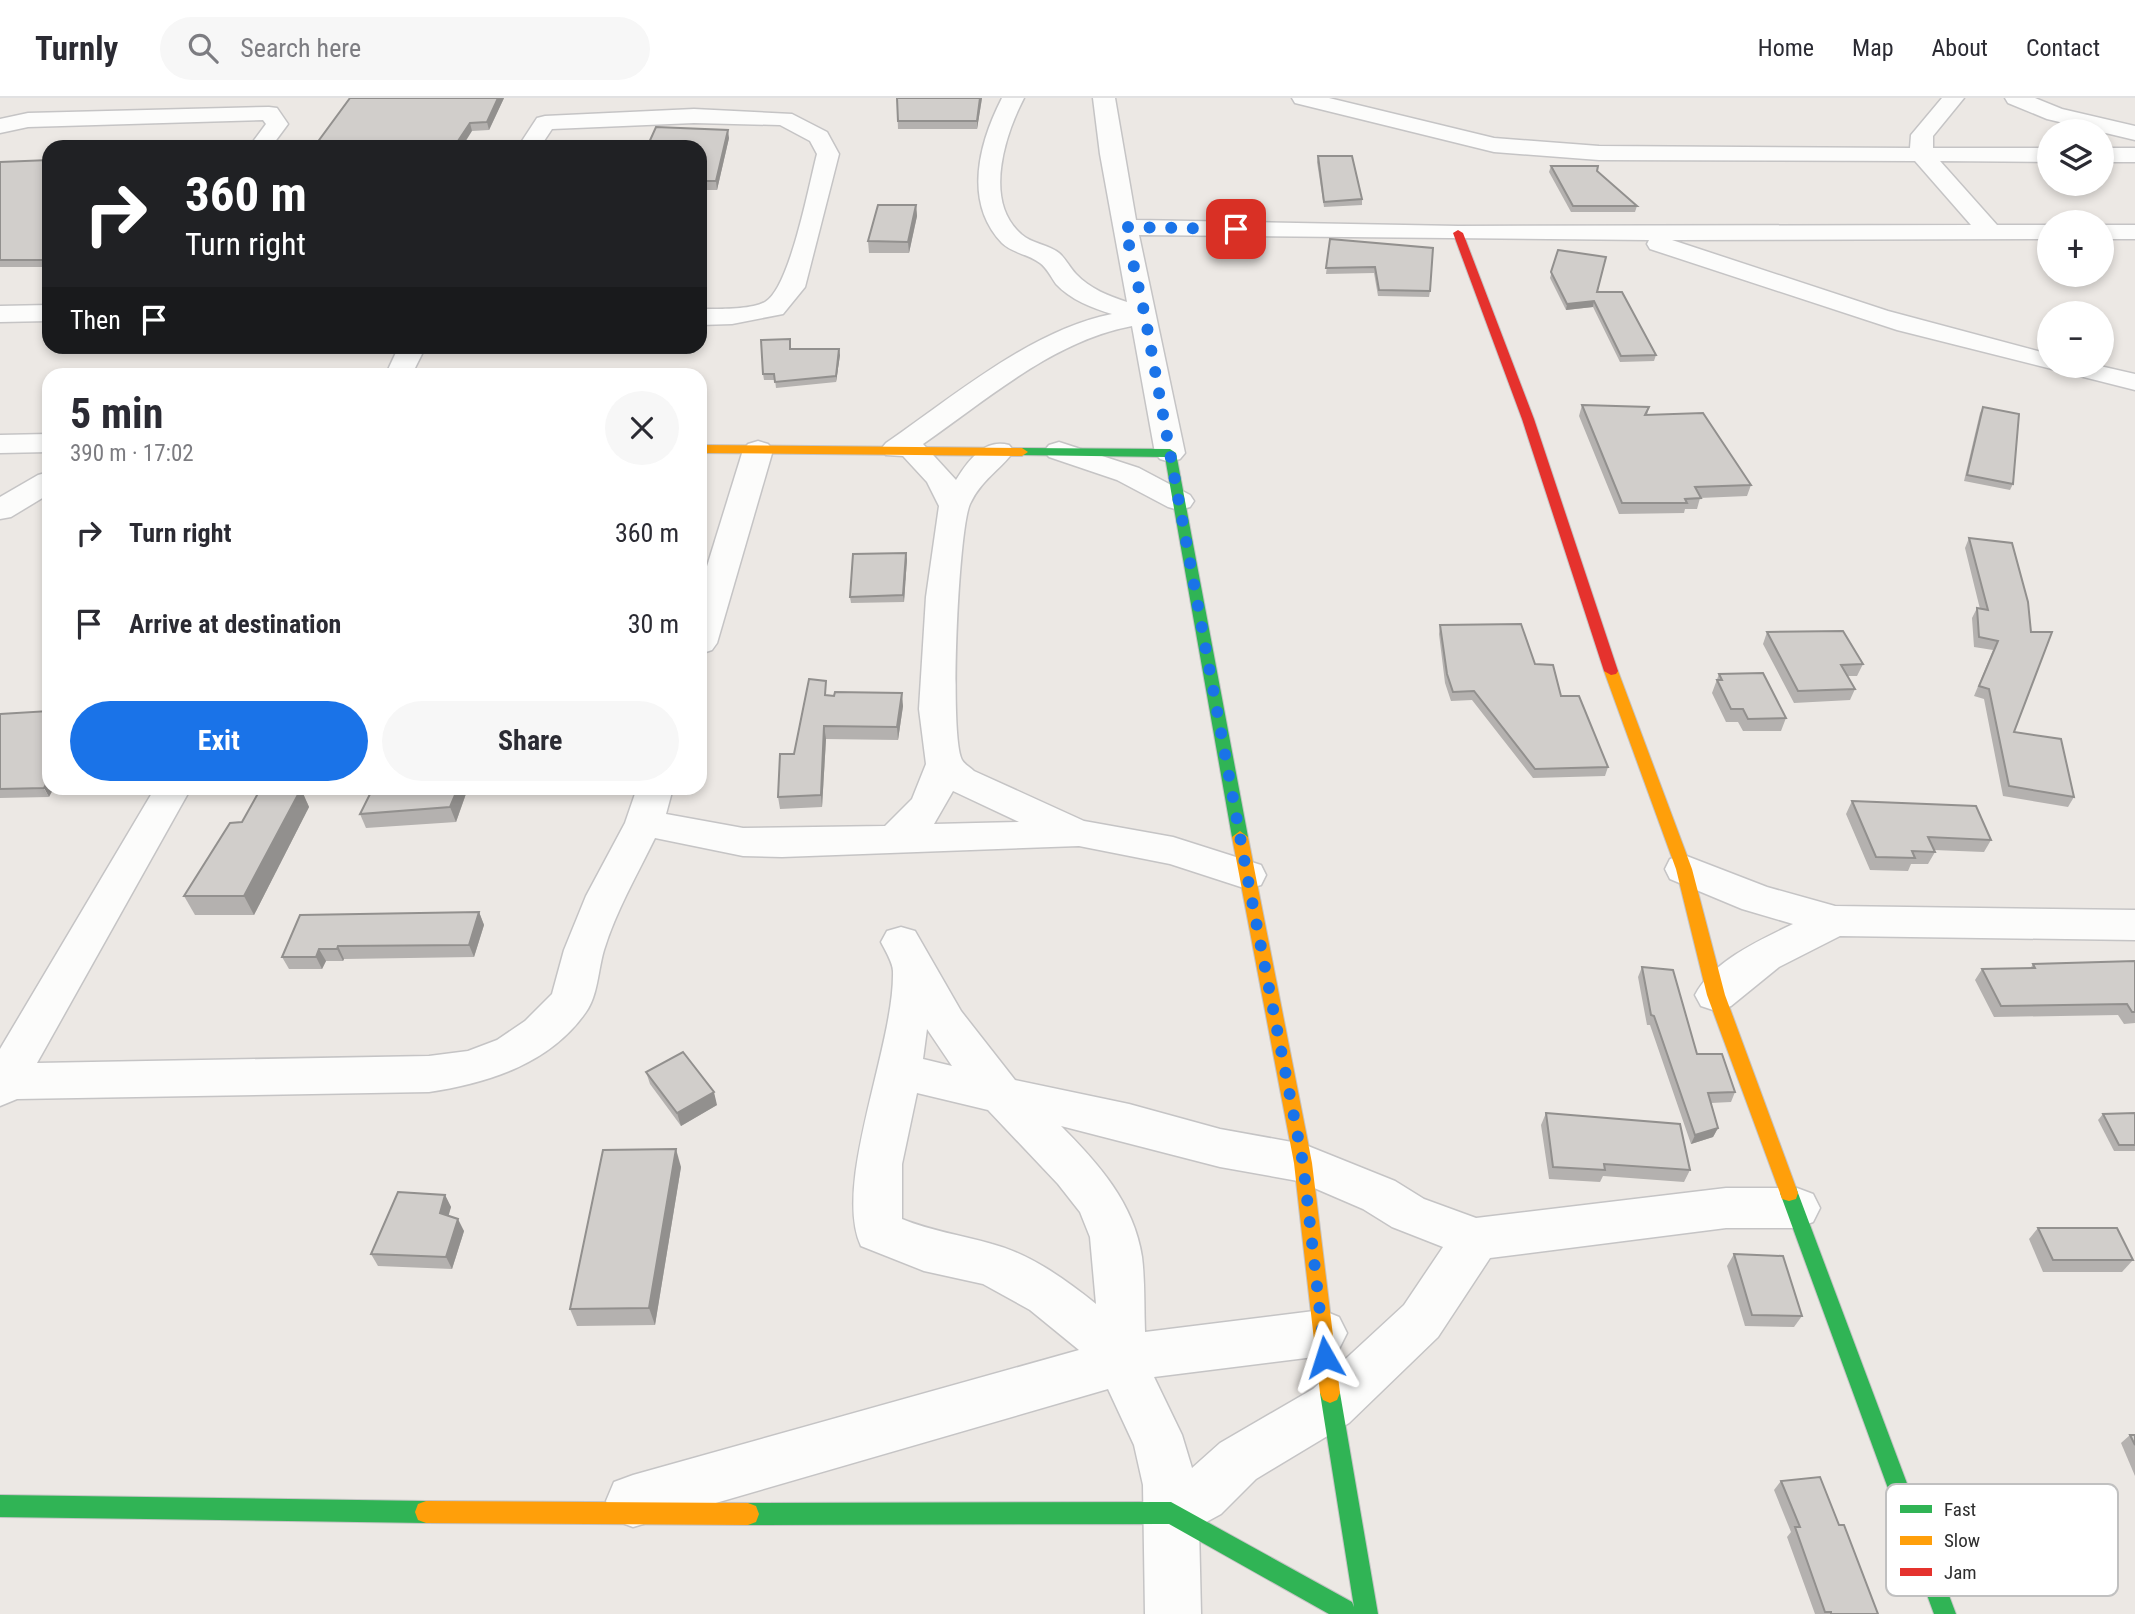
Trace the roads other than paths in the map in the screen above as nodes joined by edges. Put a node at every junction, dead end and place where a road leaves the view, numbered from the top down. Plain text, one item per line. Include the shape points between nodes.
1 (1013, 98) edge
2 (1104, 98) edge
3 (1303, 98) edge
4 (1953, 98) edge
5 (2016, 98) edge
6 (0, 126) edge
7 (2135, 133) edge
8 (265, 140) edge
9 (534, 140) edge
10 (1921, 154) junction
11 (2037, 155) edge
12 (2114, 155) edge
13 (2135, 155) edge
14 (1125, 227) junction
15 (1606, 231) junction
16 (1989, 231) junction
17 (2037, 232) edge
18 (2114, 232) edge
19 (2135, 232) edge
20 (1458, 233) junction
21 (42, 313) edge
22 (0, 314) edge
23 (1145, 316) junction
24 (707, 317) edge
25 (2037, 359) edge
26 (2114, 377) edge
27 (2135, 382) edge
28 (42, 443) edge
29 (0, 444) edge
30 (707, 449) edge
31 (905, 449) junction
32 (758, 450) junction
33 (999, 451) junction
34 (1059, 451) junction
35 (1170, 453) junction
36 (42, 483) edge
37 (42, 485) edge
38 (0, 494) edge
39 (1179, 501) junction
40 (954, 506) junction
41 (0, 510) edge
42 (713, 560) edge
43 (707, 598) edge
44 (944, 764) junction
45 (169, 795) edge
46 (650, 805) edge
47 (1079, 834) junction
48 (895, 838) junction
49 (1684, 869) junction
50 (1247, 875) junction
51 (1835, 921) junction
52 (2135, 925) edge
53 (1716, 995) junction
54 (900, 1072) junction
55 (2, 1084) edge
56 (1001, 1094) junction
57 (1303, 1163) junction
58 (1797, 1208) junction
59 (1476, 1239) junction
60 (1322, 1333) junction
61 (1124, 1363) junction
62 (1331, 1406) junction
63 (1898, 1484) edge
64 (0, 1506) edge
65 (1171, 1513) junction
66 (588, 1514) junction
67 (1938, 1596) edge
68 (1173, 1614) edge
69 (1346, 1614) edge
70 (1367, 1614) edge
71 (1945, 1614) edge

1 - 23 street via 1002,117 989,194 1000,224 1013,240 1051,259 1068,282 1090,297
2 - 14 street
3 - 10 street via 1494,145 1542,150
4 - 10 street via 1922,135
5 - 7 street via 2055,114
6 - 8 street via 28,120 269,113 277,124
9 - 24 street via 545,123 681,117 784,119 819,137 828,154 796,282 774,308
10 - 11 street
10 - 16 street
12 - 13 street
14 - 20 street
14 - 23 street
15 - 16 street
15 - 20 street
15 - 25 street via 1691,252 1956,341
16 - 17 street
18 - 19 street
20 - 49 street via 1528,419 1602,646
21 - 22 street
23 - 31 street via 1091,326 1035,354
23 - 35 street
26 - 27 street
28 - 29 street
30 - 32 street
31 - 32 street
31 - 33 street
31 - 40 street via 940,480
32 - 42 street
33 - 34 street
33 - 40 street via 980,466
34 - 35 street
34 - 39 street via 1128,474
35 - 39 street
36 - 38 street
37 - 41 street
39 - 50 street
40 - 44 street via 942,597 937,709
42 - 43 street
44 - 47 street via 961,779
44 - 48 street via 931,802 918,821
45 - 55 street
46 - 48 street via 743,842
46 - 55 street via 588,939 571,1001 540,1033 512,1052 471,1068 429,1074
47 - 48 street
47 - 50 street via 1173,851
49 - 51 street via 1756,899
49 - 53 street
50 - 57 street
51 - 52 street
51 - 53 street via 1765,956
53 - 58 street
54 - 56 street
54 - 56 street via 907,956 953,1035
54 - 61 street via 879,1164 877,1231 924,1250 992,1265 1047,1294
56 - 57 street via 1220,1148
56 - 61 street via 1098,1200 1116,1239
57 - 59 street via 1379,1195 1408,1213
57 - 60 street
58 - 59 street via 1726,1208
58 - 63 street
59 - 62 street via 1421,1321
60 - 61 street via 1145,1355
60 - 62 street
61 - 65 street via 1161,1446
61 - 66 street
62 - 65 street via 1238,1461 1202,1496
62 - 70 street
64 - 66 street
65 - 66 street
65 - 68 street
65 - 69 street
67 - 71 street

